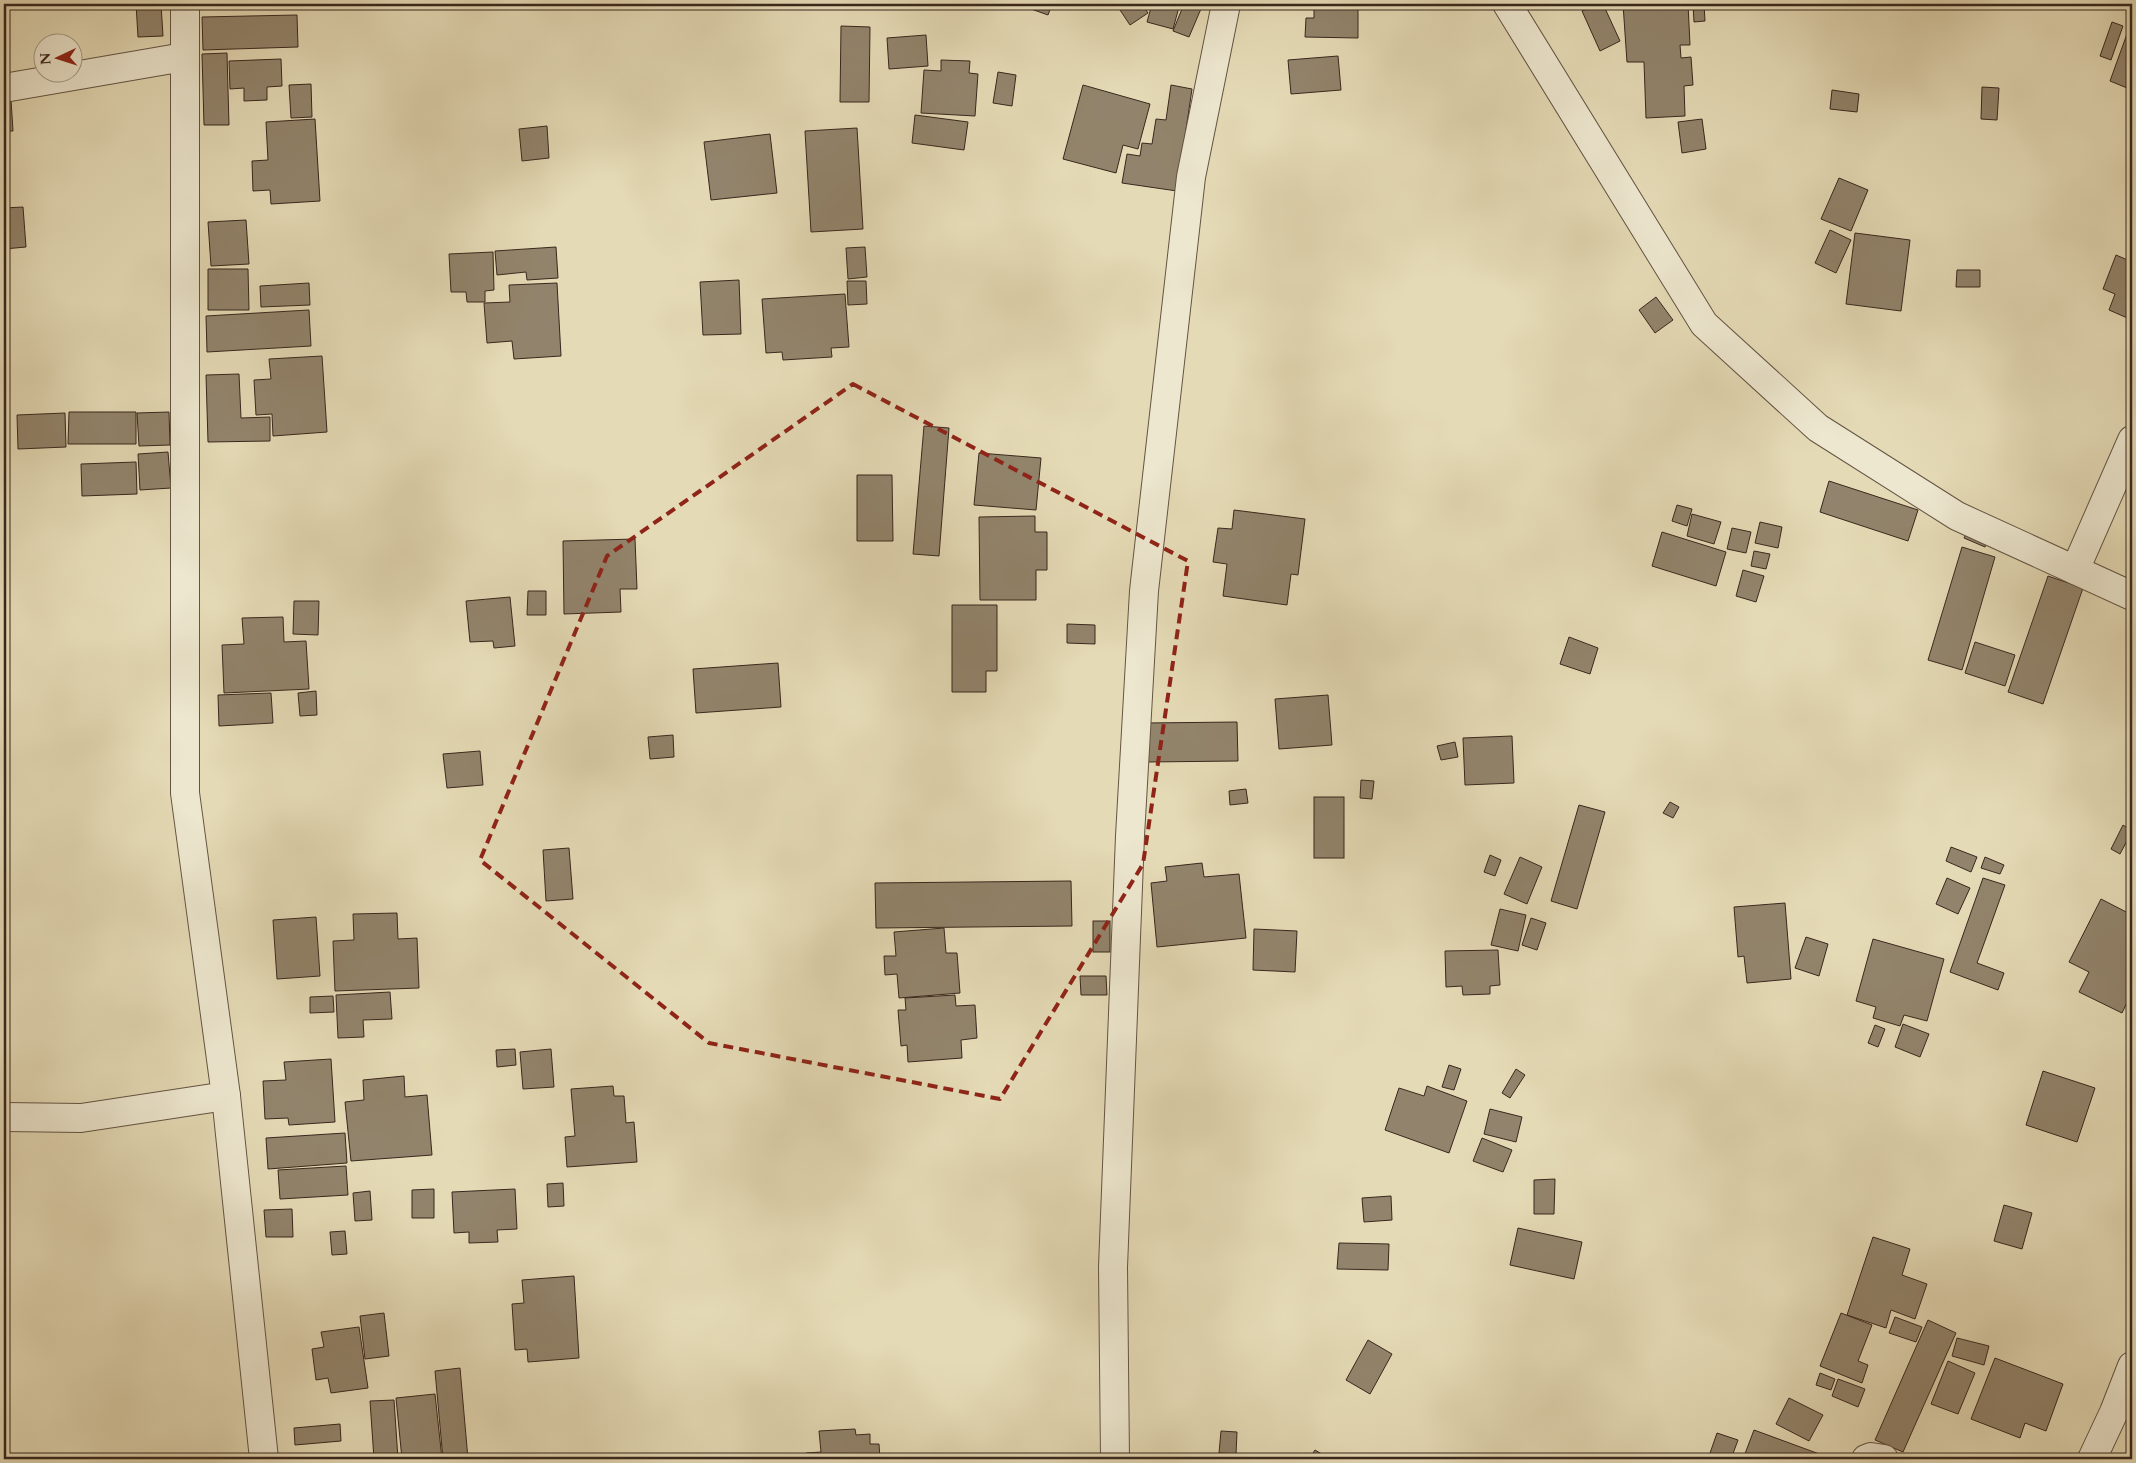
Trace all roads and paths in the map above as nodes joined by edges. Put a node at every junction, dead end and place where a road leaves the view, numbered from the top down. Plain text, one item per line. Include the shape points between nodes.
1 (185, 4) edge
2 (1226, 4) edge
3 (1507, 4) edge
4 (184, 57) junction
5 (4, 88) edge
6 (2132, 440) edge
7 (2075, 570) junction
8 (2132, 596) edge
9 (226, 1096) junction
10 (4, 1118) edge
11 (2132, 1366) edge
12 (264, 1459) edge
13 (1115, 1459) edge
14 (1866, 1459) edge
15 (1884, 1459) edge
16 (2092, 1459) edge

1 - 4 street
2 - 13 street via 1191,176 1144,591 1130,836 1113,1266
3 - 7 street via 1704,324 1818,428 1957,516
4 - 5 street
4 - 9 street via 185,793
6 - 7 street
7 - 8 street
9 - 10 street via 81,1118
9 - 12 street
11 - 16 street
14 - 15 street

